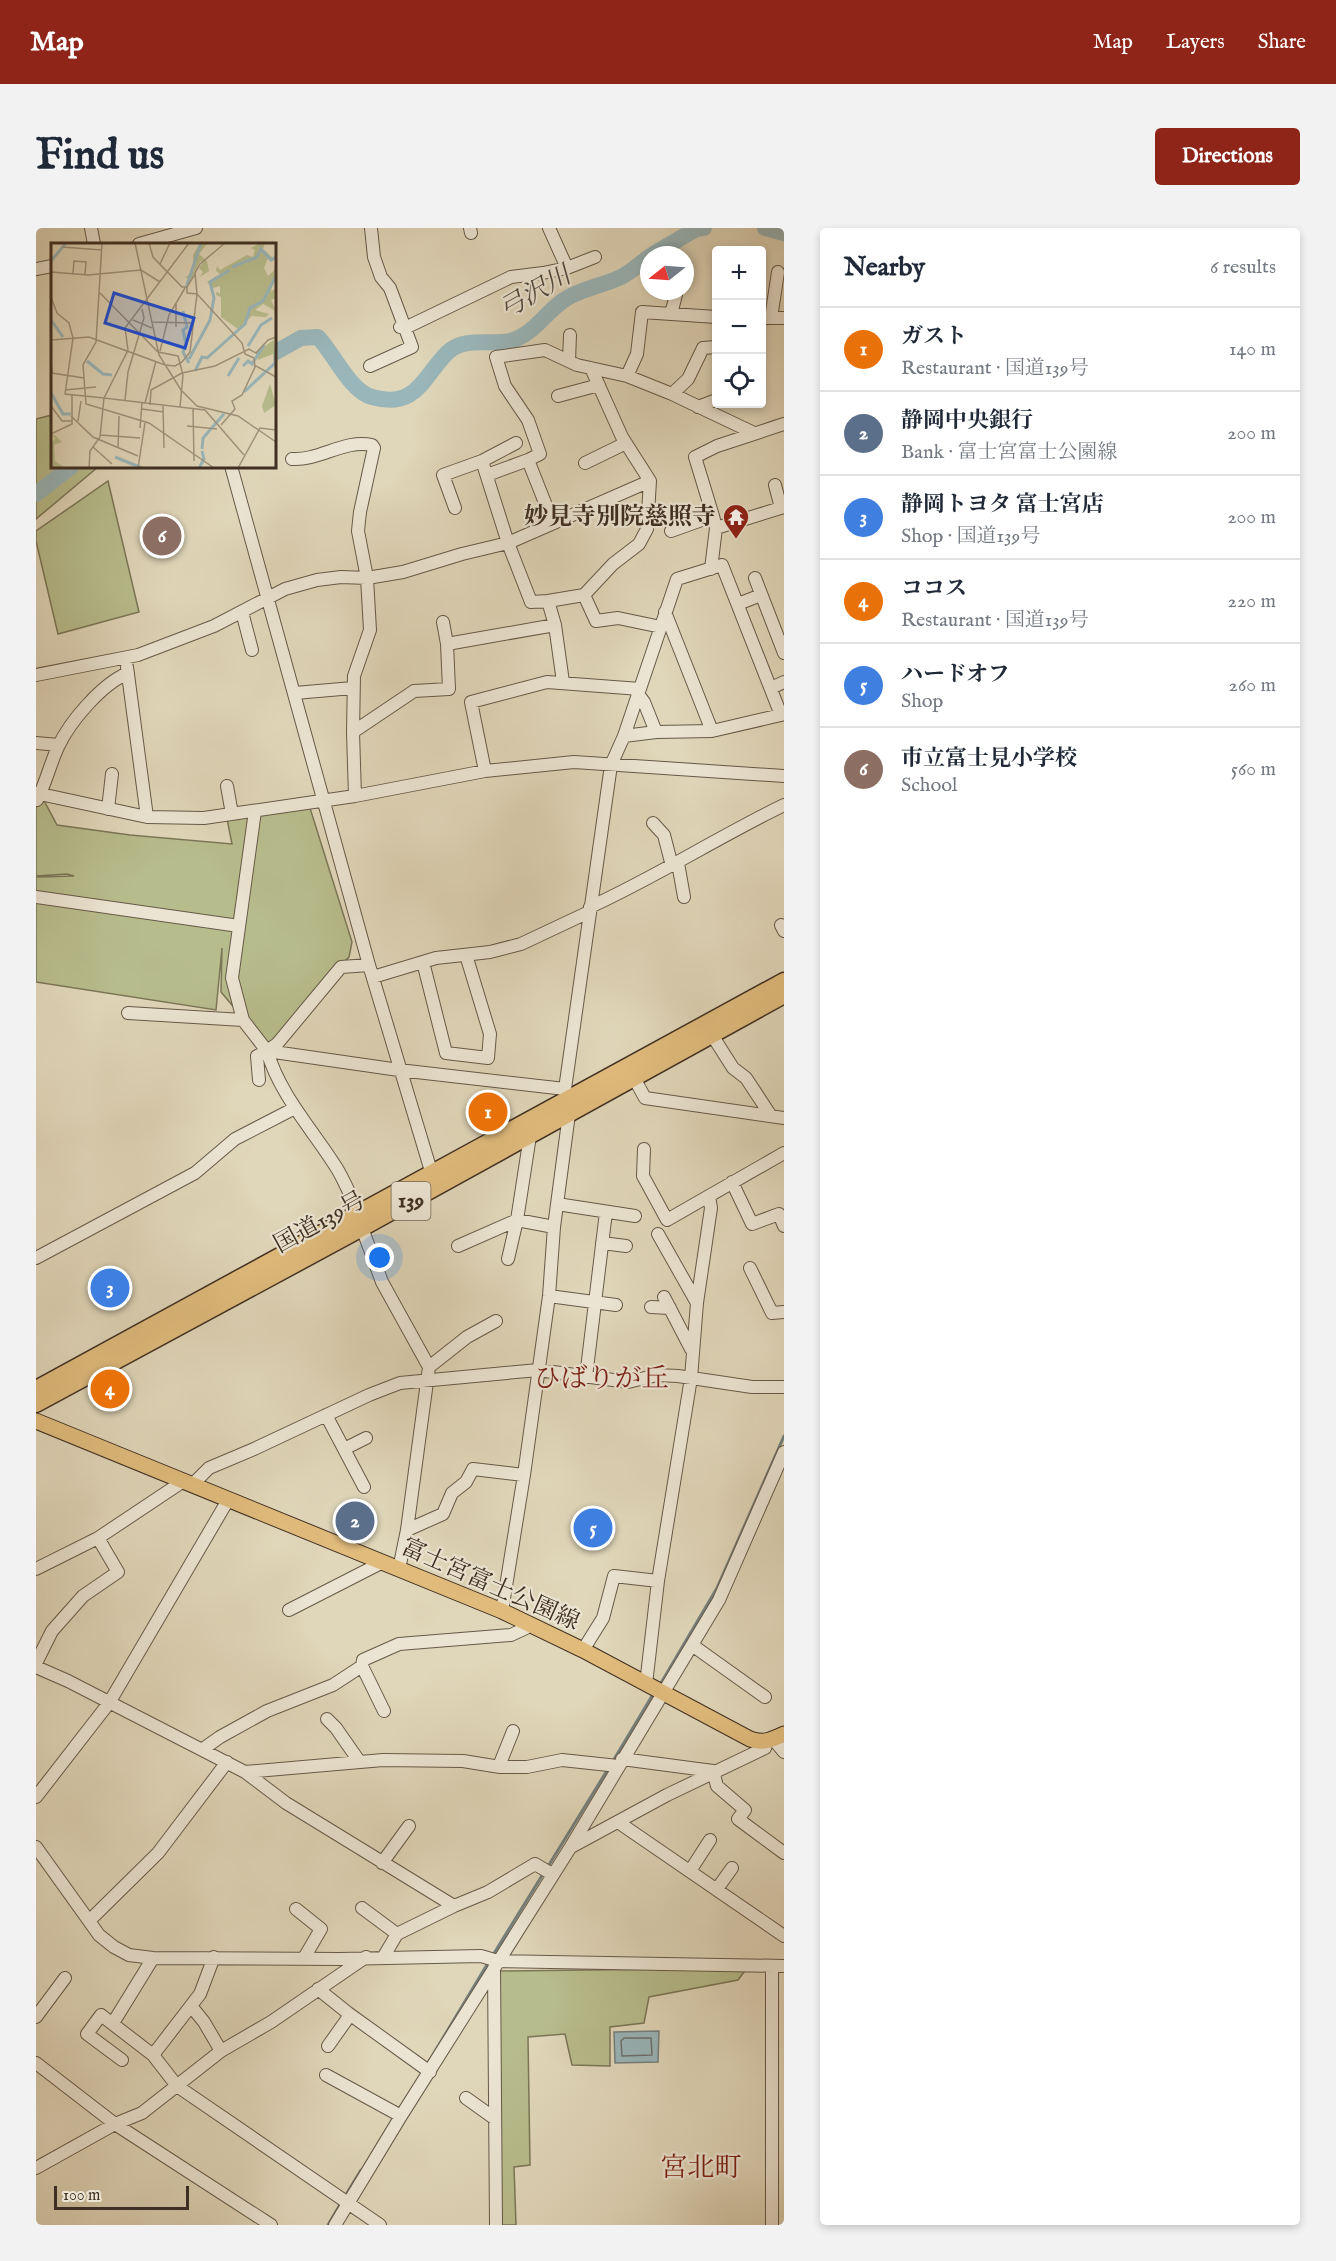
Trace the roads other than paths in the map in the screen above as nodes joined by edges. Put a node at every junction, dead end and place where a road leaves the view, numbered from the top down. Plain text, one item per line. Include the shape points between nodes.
1 (91, 228) edge
2 (196, 228) edge
3 (371, 228) edge
4 (549, 228) edge
5 (170, 241) edge
6 (94, 243) edge
7 (149, 243) edge
8 (595, 257) dead end
9 (51, 266) edge
10 (567, 268) junction
11 (36, 269) edge
12 (777, 272) dead end
13 (675, 300) edge
14 (671, 314) junction
15 (712, 317) edge
16 (766, 318) edge
17 (784, 318) edge
18 (403, 328) junction
19 (570, 335) dead end
20 (712, 347) edge
21 (569, 361) junction
22 (370, 366) dead end
23 (591, 368) junction
24 (627, 376) junction
25 (598, 385) junction
26 (672, 394) junction
27 (558, 396) dead end
28 (712, 402) edge
29 (698, 407) junction
30 (784, 424) edge
31 (754, 434) junction
32 (516, 443) dead end
33 (626, 443) junction
34 (292, 459) dead end
35 (528, 460) junction
36 (482, 461) junction
37 (585, 464) dead end
38 (232, 468) edge
39 (487, 475) junction
40 (650, 481) junction
41 (775, 485) dead end
42 (782, 507) edge
43 (456, 508) dead end
44 (715, 522) junction
45 (553, 523) junction
46 (671, 531) dead end
47 (507, 543) junction
48 (711, 569) junction
49 (367, 578) junction
50 (755, 578) dead end
51 (584, 595) junction
52 (762, 595) junction
53 (266, 600) junction
54 (548, 601) junction
55 (738, 604) junction
56 (242, 612) junction
57 (665, 612) junction
58 (443, 622) dead end
59 (555, 625) junction
60 (661, 627) junction
61 (447, 644) junction
62 (252, 650) dead end
63 (784, 653) edge
64 (126, 658) junction
65 (128, 673) junction
66 (36, 675) edge
67 (563, 682) junction
68 (784, 682) edge
69 (353, 688) junction
70 (771, 688) junction
71 (639, 692) junction
72 (295, 693) junction
73 (712, 731) junction
74 (352, 732) junction
75 (656, 732) junction
76 (624, 736) junction
77 (36, 743) edge
78 (58, 745) junction
79 (612, 765) junction
80 (484, 771) junction
81 (112, 774) dead end
82 (784, 776) edge
83 (227, 786) dead end
84 (37, 796) edge
85 (355, 796) junction
86 (322, 801) junction
87 (784, 805) edge
88 (108, 809) junction
89 (255, 811) junction
90 (232, 814) junction
91 (147, 817) junction
92 (653, 823) dead end
93 (675, 865) junction
94 (36, 897) edge
95 (684, 897) dead end
96 (589, 910) junction
97 (239, 926) junction
98 (466, 955) junction
99 (423, 962) junction
100 (371, 971) junction
101 (784, 981) edge
102 (784, 995) edge
103 (128, 1013) dead end
104 (243, 1020) junction
105 (712, 1035) junction
106 (267, 1051) junction
107 (399, 1070) junction
108 (634, 1078) junction
109 (258, 1080) dead end
110 (566, 1101) junction
111 (295, 1108) junction
112 (771, 1116) junction
113 (784, 1118) edge
114 (530, 1136) junction
115 (644, 1149) dead end
116 (784, 1153) edge
117 (434, 1180) junction
118 (732, 1182) junction
119 (709, 1196) junction
120 (557, 1204) junction
121 (606, 1212) junction
122 (635, 1216) dead end
123 (361, 1220) junction
124 (517, 1220) junction
125 (784, 1226) edge
126 (554, 1227) junction
127 (658, 1234) dead end
128 (602, 1243) junction
129 (458, 1246) dead end
130 (626, 1246) dead end
131 (36, 1258) edge
132 (508, 1259) dead end
133 (750, 1268) dead end
134 (549, 1296) junction
135 (595, 1303) junction
136 (697, 1303) junction
137 (616, 1305) dead end
138 (651, 1306) dead end
139 (784, 1311) edge
140 (496, 1321) dead end
141 (458, 1326) dead end
142 (465, 1338) junction
143 (692, 1350) junction
144 (429, 1367) junction
145 (538, 1370) junction
146 (586, 1377) junction
147 (691, 1378) junction
148 (426, 1382) junction
149 (784, 1387) edge
150 (36, 1389) edge
151 (36, 1404) edge
152 (326, 1415) junction
153 (36, 1421) edge
154 (366, 1438) dead end
155 (344, 1449) junction
156 (784, 1452) edge
157 (524, 1475) junction
158 (187, 1483) junction
159 (364, 1487) dead end
160 (228, 1500) junction
161 (407, 1530) junction
162 (98, 1538) junction
163 (383, 1562) junction
164 (36, 1569) edge
165 (399, 1569) junction
166 (658, 1581) junction
167 (289, 1610) dead end
168 (502, 1611) junction
169 (528, 1623) junction
170 (692, 1646) junction
171 (583, 1650) junction
172 (36, 1665) edge
173 (362, 1666) junction
174 (646, 1684) junction
175 (663, 1693) junction
176 (765, 1697) dead end
177 (109, 1703) junction
178 (384, 1711) dead end
179 (327, 1719) dead end
180 (513, 1731) dead end
181 (775, 1738) edge
182 (203, 1749) junction
183 (784, 1752) edge
184 (359, 1761) junction
185 (227, 1762) junction
186 (615, 1764) junction
187 (499, 1766) junction
188 (713, 1771) junction
189 (245, 1772) junction
190 (36, 1797) edge
191 (618, 1822) junction
192 (409, 1826) dead end
193 (710, 1840) dead end
194 (36, 1847) edge
195 (570, 1848) junction
196 (784, 1853) edge
197 (382, 1863) junction
198 (732, 1868) dead end
199 (690, 1870) junction
200 (548, 1872) junction
201 (717, 1889) junction
202 (453, 1906) junction
203 (362, 1908) dead end
204 (296, 1909) dead end
205 (89, 1921) junction
206 (397, 1934) junction
207 (784, 1936) edge
208 (384, 1956) junction
209 (214, 1957) junction
210 (367, 1957) junction
211 (153, 1958) junction
212 (304, 1958) junction
213 (493, 1962) junction
214 (778, 1966) edge
215 (65, 1978) dead end
216 (318, 1989) junction
217 (191, 2007) junction
218 (350, 2015) junction
219 (36, 2017) edge
220 (113, 2023) junction
221 (328, 2046) dead end
222 (221, 2051) junction
223 (153, 2055) junction
224 (122, 2060) dead end
225 (36, 2063) edge
226 (426, 2069) junction
227 (326, 2075) dead end
228 (177, 2086) junction
229 (466, 2098) dead end
230 (398, 2114) junction
231 (494, 2118) junction
232 (115, 2124) junction
233 (36, 2168) edge
234 (345, 2201) junction
235 (271, 2225) edge
236 (335, 2225) edge
237 (380, 2225) edge
238 (496, 2225) edge
239 (772, 2225) edge

1 - 6 street
2 - 5 street
3 - 18 street via 374,257 390,288
4 - 10 street
5 - 7 street
8 - 10 street
9 - 11 street
10 - 18 street via 511,277
12 - 16 street
13 - 14 street
14 - 15 street
14 - 24 street via 642,312 637,354
16 - 17 street
18 - 22 street via 412,347
19 - 21 street
20 - 26 street via 703,348 688,379
21 - 23 street
21 - 35 street via 545,350 496,357 505,386 528,420 540,454
23 - 24 street
23 - 25 street
24 - 26 street
25 - 27 street
25 - 33 street
26 - 29 street
28 - 29 street
29 - 31 street
30 - 31 street
31 - 44 street via 695,457
32 - 36 street
33 - 37 street
33 - 40 street
34 - 49 street via 311,458 362,443 374,448 358,531
35 - 39 street
35 - 45 street
36 - 39 street
36 - 43 street via 443,475
38 - 53 street
39 - 47 street
40 - 45 street
40 - 51 street via 646,529 639,544 613,564
41 - 42 street
42 - 44 street
44 - 46 street
44 - 48 street
45 - 47 street
47 - 49 street
47 - 54 street via 531,602
48 - 55 street via 723,565
48 - 57 street via 677,579
49 - 53 street via 317,580
49 - 69 street via 370,630
50 - 52 street
51 - 54 street
51 - 60 street via 596,621 618,618
52 - 55 street
52 - 63 street
53 - 56 street
53 - 72 street
54 - 59 street
55 - 70 street
56 - 62 street
56 - 64 street
57 - 60 street
57 - 73 street
58 - 61 street
59 - 61 street
59 - 67 street
60 - 71 street
61 - 74 street via 449,689 414,691
64 - 65 street
64 - 66 street
65 - 78 street via 90,700
65 - 91 street
67 - 71 street
67 - 80 street via 547,682 471,702
68 - 70 street
69 - 72 street
69 - 74 street
70 - 73 street via 781,715
71 - 75 street
71 - 76 street
72 - 86 street
73 - 75 street
74 - 85 street
75 - 76 street
76 - 79 street
77 - 78 street
78 - 84 street
79 - 80 street via 574,762
79 - 82 street
79 - 96 street
80 - 85 street
81 - 88 street
83 - 90 street
84 - 88 street
85 - 86 street
86 - 89 street
86 - 100 street
87 - 93 street
88 - 91 street
89 - 90 street
89 - 97 street
90 - 91 street via 204,818
92 - 93 street via 664,835
93 - 95 street
93 - 96 street
94 - 97 street
96 - 98 street via 522,944
96 - 110 street
97 - 104 street via 232,978
98 - 99 street
98 - 99 street via 490,1034 488,1058 446,1053
99 - 100 street
100 - 106 street via 341,967
100 - 107 street
101 - 110 highway, 国道139号 / 139
102 - 105 highway, 国道139号 / 139
103 - 104 street
104 - 106 street
105 - 108 highway, 国道139号 / 139
105 - 112 street
106 - 107 street
106 - 109 street via 257,1056
106 - 111 street via 271,1067
107 - 110 street
107 - 117 street
108 - 110 highway, 国道139号 / 139
108 - 112 street via 645,1098
110 - 114 highway, 国道139号 / 139
110 - 117 highway, 国道139号 / 139
110 - 120 street
111 - 123 street via 337,1168
111 - 131 street via 235,1139 195,1173
112 - 113 street
114 - 117 highway, 国道139号 / 139
114 - 124 street
115 - 119 street via 643,1176 667,1220
116 - 118 street
117 - 123 highway, 国道139号 / 139
118 - 119 street
118 - 125 street via 752,1224 779,1214
119 - 136 street via 711,1208
120 - 121 street
120 - 126 street
121 - 122 street
121 - 128 street
123 - 144 street via 382,1282
123 - 150 highway, 国道139号 / 139
123 - 151 highway, 国道139号 / 139
124 - 126 street
124 - 129 street
124 - 132 street
126 - 134 street
127 - 136 street
128 - 130 street
128 - 135 street
133 - 139 street via 772,1313
134 - 135 street
134 - 145 street
135 - 137 street
135 - 146 street
136 - 143 street
138 - 143 street via 667,1303
140 - 142 street
141 - 142 street
142 - 144 street
143 - 147 street
144 - 148 street
145 - 146 street
145 - 148 street
145 - 157 street
146 - 147 street via 628,1382 657,1376
147 - 149 street via 752,1387
147 - 166 street
148 - 152 street via 400,1383
148 - 161 street
152 - 155 street
152 - 158 street via 208,1467
153 - 158 main road, 富士宮富士公園線
154 - 155 street
155 - 159 street
156 - 170 street via 719,1600
157 - 161 street via 473,1469 466,1482 452,1493 443,1514
157 - 168 street
158 - 160 main road, 富士宮富士公園線
158 - 162 street
160 - 163 main road, 富士宮富士公園線
160 - 177 street
161 - 165 street
162 - 164 street
162 - 172 street via 118,1572 83,1596 52,1631
163 - 165 main road, 富士宮富士公園線
163 - 167 street
165 - 168 main road, 富士宮富士公園線
166 - 171 street via 614,1576 603,1618
166 - 174 street
168 - 169 main road, 富士宮富士公園線
169 - 171 main road, 富士宮富士公園線
169 - 173 street via 511,1635 399,1644 363,1660
170 - 175 street
170 - 176 street
171 - 174 main road, 富士宮富士公園線
172 - 177 street
173 - 178 street
173 - 182 street via 333,1685 267,1711
174 - 175 main road, 富士宮富士公園線
175 - 181 main road, 富士宮富士公園線 via 750,1739 759,1742
175 - 186 street
177 - 182 street
177 - 190 street
179 - 184 street
180 - 187 street
181 - 183 street
181 - 188 street via 765,1748
182 - 185 street
184 - 187 street via 463,1761
184 - 189 street
185 - 189 street
185 - 205 street via 158,1853
186 - 187 street via 562,1760 527,1767
186 - 188 street
186 - 195 street
188 - 191 street
188 - 196 street via 717,1786 745,1810 738,1819
189 - 197 street via 286,1803
191 - 195 street
191 - 199 street
192 - 197 street
193 - 199 street
194 - 205 street
195 - 200 street
197 - 202 street
198 - 201 street
199 - 201 street
200 - 202 street via 534,1864 488,1892
200 - 213 street
201 - 207 street
202 - 206 street
203 - 206 street
204 - 212 street via 321,1929
205 - 211 street via 114,1947 129,1955
206 - 208 street
208 - 210 street
208 - 213 street
209 - 211 street
209 - 212 street
209 - 217 street
210 - 212 street
210 - 216 street
211 - 220 street
213 - 214 street
213 - 226 street
213 - 231 street
214 - 239 street
215 - 219 street
216 - 218 street
216 - 222 street
217 - 222 street
217 - 223 street
218 - 221 street
218 - 226 street
220 - 223 street
220 - 224 street via 101,2015 87,2034
222 - 228 street
223 - 228 street
225 - 232 street
226 - 230 street
227 - 230 street
228 - 232 street via 142,2113
228 - 234 street
229 - 231 street
230 - 234 street
231 - 238 street
232 - 233 street
232 - 235 street
234 - 236 street
234 - 237 street

